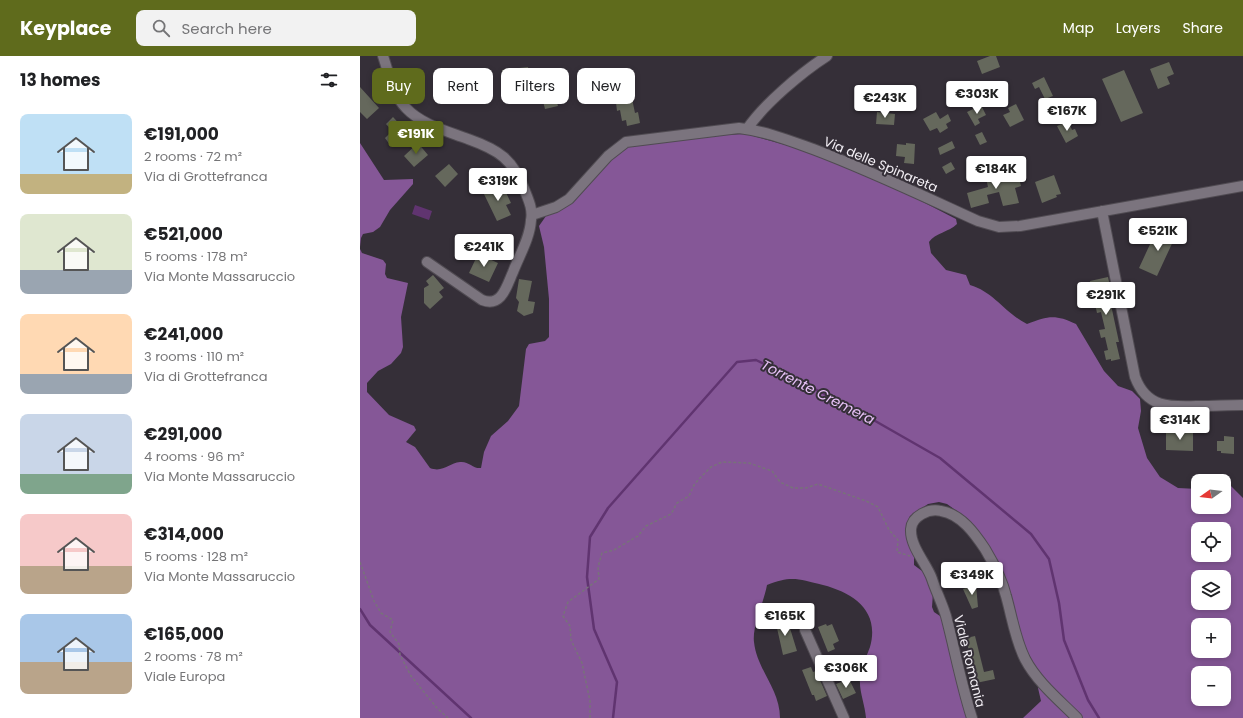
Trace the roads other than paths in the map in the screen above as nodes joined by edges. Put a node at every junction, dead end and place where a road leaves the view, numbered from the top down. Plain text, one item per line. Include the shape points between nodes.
1 (383, 56) edge
2 (827, 56) edge
3 (747, 129) junction
4 (1243, 186) edge
5 (1102, 211) junction
6 (532, 215) junction
7 (427, 262) dead end
8 (1243, 404) edge
9 (806, 630) dead end
10 (844, 718) edge
11 (972, 718) edge
12 (1077, 718) edge

1 - 6 street via 397,95 413,115 440,129 486,145 512,164 520,177
2 - 3 street via 797,79 761,112
3 - 5 street, Via delle Spinareta via 776,136 853,164 990,225 1011,227
3 - 6 street, Via delle Spinareta via 727,128 628,142 611,154 569,199 556,207
4 - 5 street, Via delle Spinareta
5 - 8 street via 1135,377 1140,388 1153,401 1168,406
6 - 7 street via 530,228 505,290 497,300 482,300
9 - 10 street
11 - 12 street, Viale Romania via 945,613 911,532 912,524 917,517 928,511 940,510 954,515 968,527 986,551 1001,579 1025,659 1042,682

